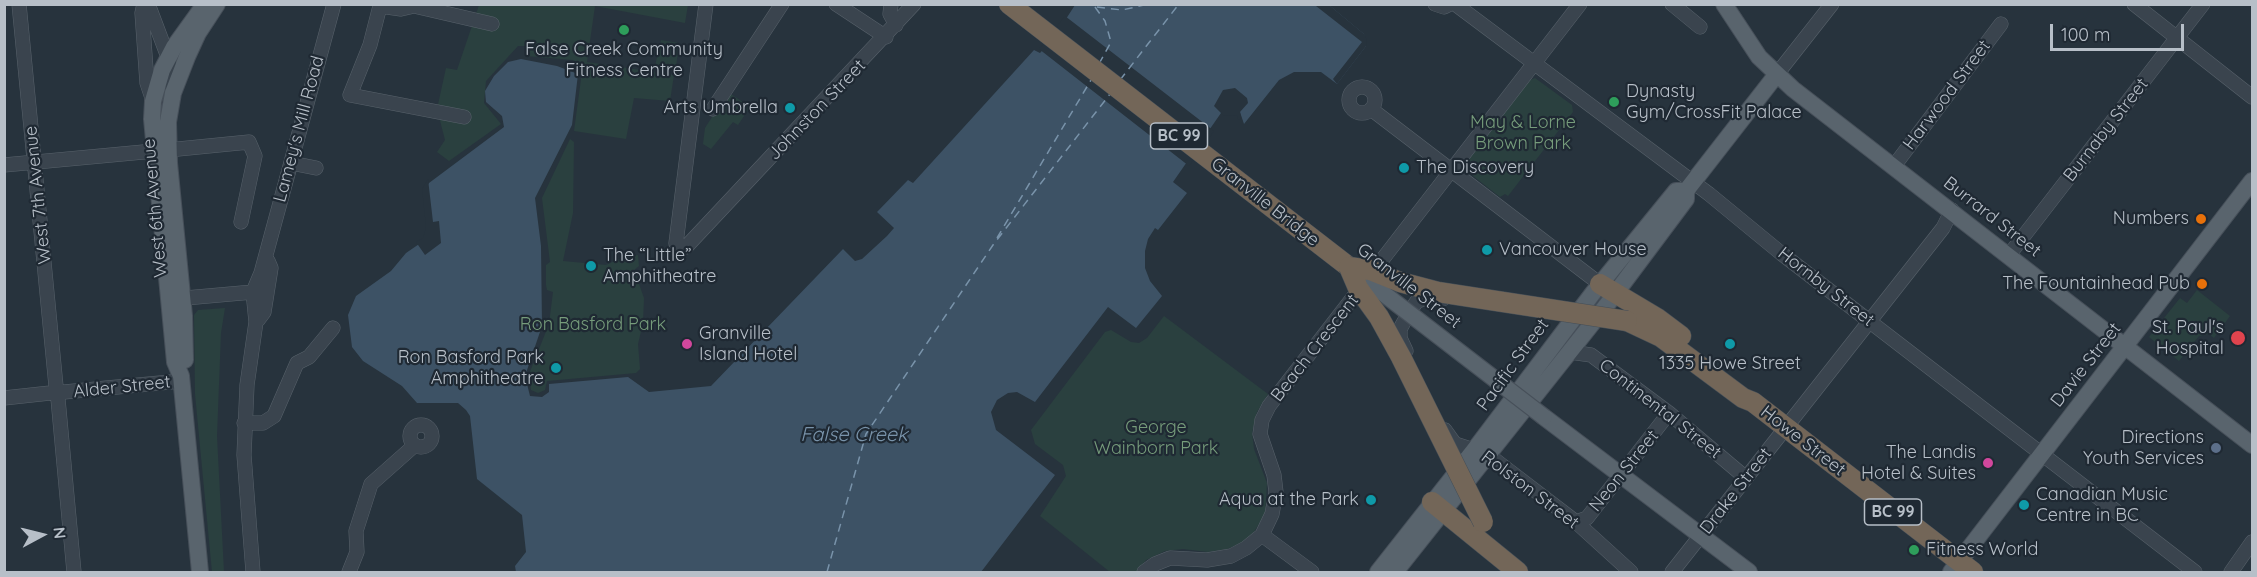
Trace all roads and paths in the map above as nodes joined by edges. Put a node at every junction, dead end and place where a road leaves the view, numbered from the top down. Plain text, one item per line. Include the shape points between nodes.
1 (19, 4) edge
2 (146, 4) edge
3 (205, 4) edge
4 (217, 4) edge
5 (334, 4) edge
6 (706, 4) edge
7 (782, 4) edge
8 (836, 4) edge
9 (891, 4) edge
10 (914, 4) edge
11 (1009, 4) edge
12 (1435, 4) edge
13 (1450, 4) edge
14 (1455, 4) edge
15 (1580, 4) edge
16 (1672, 4) edge
17 (1724, 4) edge
18 (1832, 4) edge
19 (2134, 4) edge
20 (2203, 4) edge
21 (492, 24) dead end
22 (2001, 24) dead end
23 (896, 25) junction
24 (1700, 27) dead end
25 (886, 37) junction
26 (2178, 38) junction
27 (168, 57) junction
28 (1534, 63) junction
29 (1777, 74) junction
30 (173, 93) junction
31 (2253, 97) edge
32 (153, 101) junction
33 (713, 109) dead end
34 (1371, 109) dead end
35 (464, 117) dead end
36 (161, 151) junction
37 (35, 162) junction
38 (291, 163) junction
39 (4, 165) edge
40 (1894, 166) junction
41 (316, 168) dead end
42 (1452, 170) junction
43 (2253, 181) edge
44 (1689, 187) junction
45 (1279, 209) dead end
46 (1952, 210) junction
47 (241, 222) dead end
48 (266, 255) junction
49 (2009, 255) junction
50 (1349, 267) junction
51 (1370, 280) junction
52 (1608, 289) junction
53 (251, 292) junction
54 (176, 299) junction
55 (1410, 311) junction
56 (1627, 321) joint
57 (1870, 321) junction
58 (256, 322) junction
59 (1569, 323) junction
60 (333, 328) dead end
61 (2125, 346) junction
62 (1570, 352) junction
63 (181, 379) junction
64 (57, 393) junction
65 (1516, 393) junction
66 (4, 398) edge
67 (1753, 402) junction
68 (1669, 413) junction
69 (244, 423) junction
70 (1785, 428) junction
71 (415, 445) dead end
72 (2253, 445) edge
73 (1482, 452) junction
74 (2042, 454) junction
75 (1619, 476) junction
76 (1746, 478) junction
77 (1437, 506) junction
78 (1576, 522) junction
79 (1262, 535) junction
80 (1701, 535) junction
81 (2253, 542) edge
82 (1626, 568) edge
83 (1961, 569) edge
84 (74, 573) edge
85 (200, 573) edge
86 (253, 573) edge
87 (349, 573) edge
88 (1144, 573) edge
89 (1312, 573) edge
90 (1378, 573) edge
91 (1395, 573) edge
92 (1518, 573) edge
93 (1534, 573) edge
94 (1672, 573) edge
95 (1749, 573) edge
96 (2195, 573) edge
97 (2231, 573) edge

1 - 37 street, West 7th Avenue
2 - 27 street, West 6th Avenue
2 - 32 street, West 6th Avenue via 142,13 147,83
3 - 27 main road
4 - 30 main road via 198,33
5 - 38 street, Lamey's Mill Road
6 - 25 street, Johnston Street via 676,243 686,247
7 - 33 street
8 - 25 street
9 - 23 street via 890,14
10 - 23 street, Johnston Street
11 - 50 highway, Granville Bridge / BC 99
12 - 13 street
14 - 28 street, Hornby Street
15 - 28 street, Beach Crescent
16 - 24 street
17 - 29 main road, Burrard Street via 1759,57
18 - 29 street, Pacific Street
19 - 26 street
20 - 26 street, Burnaby Street
21 - 35 street via 414,6 380,6 350,95
22 - 40 street, Harwood Street
23 - 25 street, Johnston Street
26 - 31 street
26 - 49 street, Burnaby Street
27 - 30 street, West 6th Avenue
27 - 32 main road
28 - 42 street, Beach Crescent
28 - 44 street, Hornby Street
29 - 40 main road, Burrard Street
29 - 44 main road, Pacific Street
30 - 36 main road, West 6th Avenue
32 - 36 main road, West 6th Avenue
34 - 42 street
36 - 37 street
36 - 47 street via 249,142 255,156
36 - 54 main road, West 6th Avenue
37 - 39 street
37 - 64 street, West 7th Avenue
38 - 41 street
38 - 48 street, Lamey's Mill Road
40 - 46 main road, Burrard Street
42 - 51 street, Beach Crescent
42 - 52 street
43 - 61 main road, Davie Street
44 - 52 main road, Pacific Street via 1686,199
44 - 57 street, Hornby Street
45 - 51 street, Granville Street
46 - 49 main road, Burrard Street
46 - 57 street, Drake Street
48 - 53 street, Lamey's Mill Road
48 - 58 street, Lamey's Mill Road via 271,268 265,308
49 - 61 main road, Burrard Street
50 - 56 highway, Granville Bridge / BC 99, bridge via 1438,292
50 - 75 main road, Granville Bridge, bridge
50 - 93 highway, Granville Bridge / BC 99, bridge via 1401,357 1483,522 1493,537
51 - 55 street, Granville Street
51 - 79 street, Beach Crescent via 1269,406 1262,420 1261,440 1276,492 1272,514
52 - 59 main road, Pacific Street
52 - 62 main road, Pacific Street
52 - 67 highway via 1657,318 1726,371 1749,392
53 - 54 street
53 - 58 street, Lamey's Mill Road
54 - 63 main road, West 6th Avenue via 175,362
55 - 59 street via 1417,302 1431,297 1554,314
55 - 65 street, Granville Street
55 - 73 street, Rolston Street via 1400,329 1400,338 1448,436 1455,444
56 - 67 highway, Howe Street / BC 99 via 1661,337
57 - 70 street, Drake Street
57 - 74 street, Hornby Street
58 - 69 street, Lamey's Mill Road
59 - 65 main road, Pacific Street
60 - 69 street via 309,357 297,363 274,416 263,423
61 - 72 main road, Burrard Street
61 - 74 main road, Davie Street
62 - 68 street, Continental Street via 1591,355
62 - 73 main road, Pacific Street
63 - 64 street, Alder Street
63 - 85 main road, West 6th Avenue
64 - 66 street, Alder Street
64 - 84 street, West 7th Avenue
65 - 73 main road, Pacific Street
67 - 70 highway, Howe Street / BC 99
68 - 75 street, Neon Street
68 - 76 street, Continental Street
69 - 86 street, Lamey's Mill Road
70 - 76 street, Drake Street
70 - 83 highway, Howe Street / BC 99
71 - 87 street via 371,484 356,531 357,552
73 - 77 main road, Pacific Street
73 - 78 street, Rolston Street
74 - 83 main road, Davie Street
74 - 96 street, Hornby Street
75 - 78 street, Neon Street via 1587,518
75 - 80 main road
76 - 80 street, Drake Street
77 - 90 main road, Pacific Street
77 - 91 main road, Pacific Street
77 - 92 highway
78 - 82 street, Rolston Street
79 - 88 street via 1231,556 1214,560 1170,558
79 - 89 street
80 - 94 street, Drake Street
80 - 95 main road
81 - 97 street

